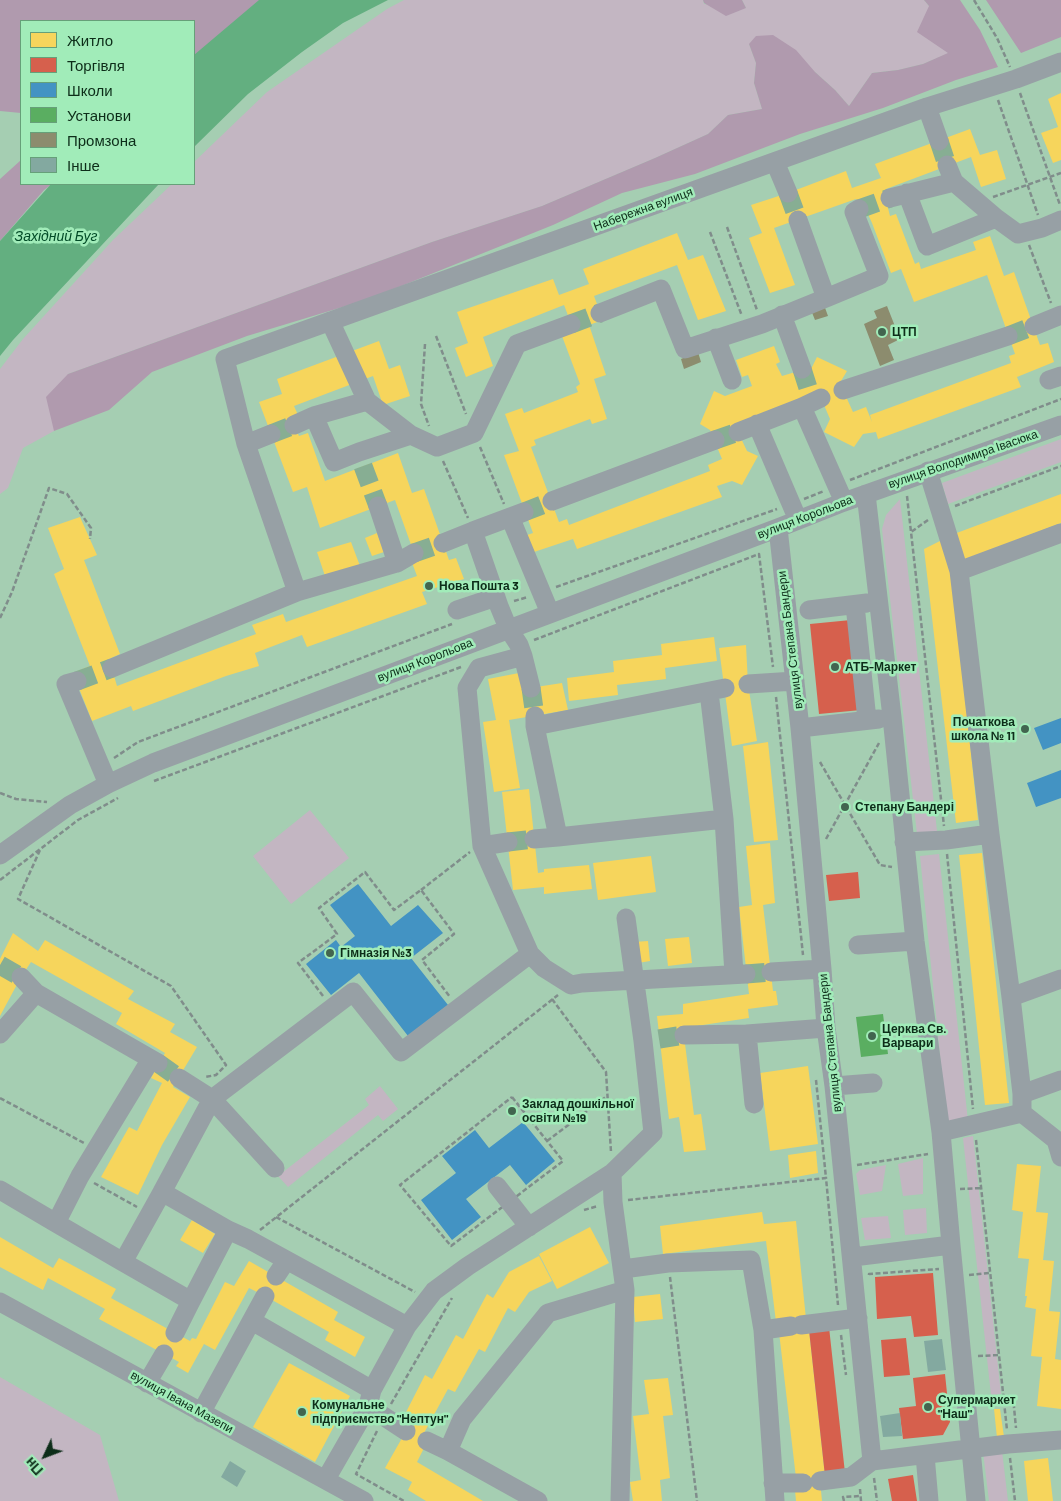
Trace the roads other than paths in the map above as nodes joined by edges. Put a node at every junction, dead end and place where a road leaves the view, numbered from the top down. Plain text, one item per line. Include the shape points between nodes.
1 (1061, 62) edge
2 (927, 107) junction
3 (940, 141) tunnel mouth
4 (775, 162) junction
5 (788, 193) tunnel mouth
6 (859, 209) dead end
7 (996, 218) junction
8 (798, 220) tunnel mouth
9 (1061, 220) edge
10 (826, 298) junction
11 (600, 313) tunnel mouth
12 (782, 315) junction
13 (1059, 316) edge
14 (330, 321) junction
15 (572, 324) tunnel mouth
16 (1034, 326) tunnel mouth
17 (1008, 336) tunnel mouth
18 (716, 338) junction
19 (802, 369) tunnel mouth
20 (732, 380) dead end
21 (843, 390) dead end
22 (368, 401) junction
23 (314, 416) junction
24 (757, 424) junction
25 (294, 425) tunnel mouth
26 (1061, 425) edge
27 (738, 432) tunnel mouth
28 (271, 434) tunnel mouth
29 (411, 435) junction
30 (715, 440) tunnel mouth
31 (246, 444) junction
32 (928, 472) junction
33 (841, 494) junction
34 (866, 494) junction
35 (552, 502) tunnel mouth
36 (378, 506) tunnel mouth
37 (794, 512) junction
38 (778, 528) junction
39 (473, 530) junction
40 (1061, 533) edge
41 (443, 543) tunnel mouth
42 (414, 553) tunnel mouth
43 (397, 563) junction
44 (960, 572) junction
45 (297, 592) junction
46 (498, 602) junction
47 (878, 602) junction
48 (854, 605) junction
49 (809, 610) dead end
50 (550, 613) junction
51 (455, 617) road end
52 (508, 628) junction
53 (523, 656) junction
54 (112, 668) tunnel mouth
55 (76, 681) dead end
56 (795, 681) junction
57 (748, 684) dead end
58 (530, 688) tunnel mouth
59 (892, 717) junction
60 (867, 720) junction
61 (800, 728) junction
62 (104, 776) junction
63 (724, 818) junction
64 (990, 834) junction
65 (558, 837) junction
66 (534, 839) tunnel mouth
67 (508, 842) tunnel mouth
68 (904, 842) junction
69 (482, 846) junction
70 (0, 855) edge
71 (626, 918) dead end
72 (915, 941) junction
73 (858, 945) dead end
74 (530, 954) junction
75 (822, 969) junction
76 (770, 972) tunnel mouth
77 (21, 977) tunnel mouth
78 (1061, 979) edge
79 (635, 980) junction
80 (36, 993) junction
81 (1011, 997) junction
82 (826, 1028) junction
83 (0, 1034) edge
84 (747, 1034) junction
85 (684, 1035) tunnel mouth
86 (181, 1079) tunnel mouth
87 (1061, 1080) edge
88 (873, 1083) dead end
89 (834, 1086) junction
90 (212, 1099) junction
91 (1022, 1103) junction
92 (754, 1104) dead end
93 (941, 1132) junction
94 (1061, 1157) edge
95 (275, 1168) dead end
96 (612, 1173) junction
97 (497, 1186) dead end
98 (0, 1190) edge
99 (162, 1192) junction
100 (56, 1222) junction
101 (529, 1227) junction
102 (228, 1230) junction
103 (951, 1245) junction
104 (853, 1257) junction
105 (123, 1262) junction
106 (623, 1269) junction
107 (625, 1290) junction
108 (265, 1296) dead end
109 (191, 1301) junction
110 (0, 1302) edge
111 (858, 1318) junction
112 (252, 1321) junction
113 (407, 1326) junction
114 (763, 1330) junction
115 (175, 1333) dead end
116 (164, 1354) dead end
117 (147, 1383) junction
118 (370, 1398) junction
119 (201, 1413) junction
120 (406, 1430) dead end
121 (1061, 1440) edge
122 (427, 1442) dead end
123 (970, 1448) junction
124 (448, 1452) junction
125 (924, 1455) junction
126 (873, 1467) junction
127 (332, 1489) edge
128 (774, 1492) edge
129 (364, 1501) edge
130 (538, 1501) edge
131 (620, 1501) edge
132 (929, 1501) edge
133 (976, 1501) edge

1 - 2 street, Набережна вулиця
2 - 3 street
2 - 4 street, Набережна вулиця
4 - 5 street
4 - 14 street, Набережна вулиця
6 - 10 street via 854,212 879,276
7 - 7 street via 927,246 898,195 950,174
7 - 9 street via 1018,234
8 - 10 street
10 - 12 street
11 - 18 street via 661,289 685,349
12 - 18 street
12 - 19 street
13 - 16 street
14 - 22 street
14 - 31 street, Набережна вулиця via 225,359
15 - 29 street via 517,344 474,433 437,447
17 - 21 street
18 - 20 street
22 - 23 street
22 - 29 street
23 - 25 street
23 - 29 street via 334,462 361,459
24 - 27 street
24 - 33 street via 812,400
24 - 37 street
26 - 32 street, вулиця Володимира Івасюка
28 - 31 street
30 - 35 street
31 - 45 street
32 - 34 street, вулиця Володимира Івасюка
32 - 44 street
33 - 34 street, вулиця Корольова
33 - 37 street, вулиця Корольова
34 - 47 street
36 - 43 street
37 - 38 street, вулиця Корольова
38 - 50 street, вулиця Корольова
38 - 56 street, вулиця Степана Бандери
39 - 41 street
39 - 46 street
39 - 50 street via 517,514 540,592
40 - 44 street
42 - 43 street
43 - 45 street
44 - 64 street
45 - 54 street
46 - 51 street
46 - 52 street
47 - 48 street
47 - 59 street
48 - 49 street
48 - 60 street
50 - 52 street, вулиця Корольова
52 - 53 street
52 - 62 street, вулиця Корольова via 154,762
53 - 58 street
53 - 69 street via 479,668 467,688
55 - 62 street via 66,684
56 - 57 street
56 - 61 street, вулиця Степана Бандери
59 - 60 street
59 - 68 street
60 - 61 street
61 - 75 street, вулиця Степана Бандери
62 - 70 street, вулиця Корольова via 70,805
63 - 65 street
63 - 65 street via 717,690 535,721
63 - 79 street via 740,974
64 - 68 street
64 - 81 street
65 - 66 street
67 - 69 street
68 - 72 street
69 - 74 street
71 - 79 street
72 - 73 street
72 - 93 street
74 - 79 street via 544,968 571,985
74 - 90 street via 401,1052 352,992
75 - 76 street
75 - 82 street, вулиця Степана Бандери
77 - 80 street
78 - 81 street
79 - 96 street via 651,1040 653,1133
80 - 83 street
80 - 100 street via 155,1061 80,1176
81 - 91 street
82 - 84 street
82 - 89 street, вулиця Степана Бандери
84 - 85 street
84 - 92 street
86 - 90 street
87 - 91 street
88 - 89 street
89 - 104 street, вулиця Степана Бандери
90 - 95 street
90 - 99 street
91 - 93 street via 974,1125
91 - 94 street via 1056,1140
93 - 103 street
96 - 101 street
96 - 106 street
97 - 101 street
98 - 100 street
99 - 102 street
99 - 105 street
100 - 105 street
101 - 113 street via 434,1292
102 - 109 street
102 - 113 street via 248,1239 281,1268
103 - 104 street
103 - 123 street
104 - 111 street, вулиця Степана Бандери
105 - 109 street
106 - 107 street
106 - 114 street via 668,1263 752,1260
107 - 124 street via 548,1313 462,1419
107 - 131 street
108 - 112 street
109 - 115 street
110 - 117 street, вулиця Івана Мазепи
111 - 114 street
111 - 126 street, вулиця Степана Бандери
112 - 118 street
112 - 119 street
113 - 118 street
114 - 128 street
116 - 117 street
117 - 119 street, вулиця Івана Мазепи
118 - 120 street
118 - 127 street
119 - 127 street, вулиця Івана Мазепи
121 - 123 street via 1012,1437
122 - 124 street
123 - 125 street
123 - 133 street
124 - 130 street
125 - 126 street
125 - 132 street
126 - 128 street via 851,1477 812,1482
127 - 129 street, вулиця Івана Мазепи

